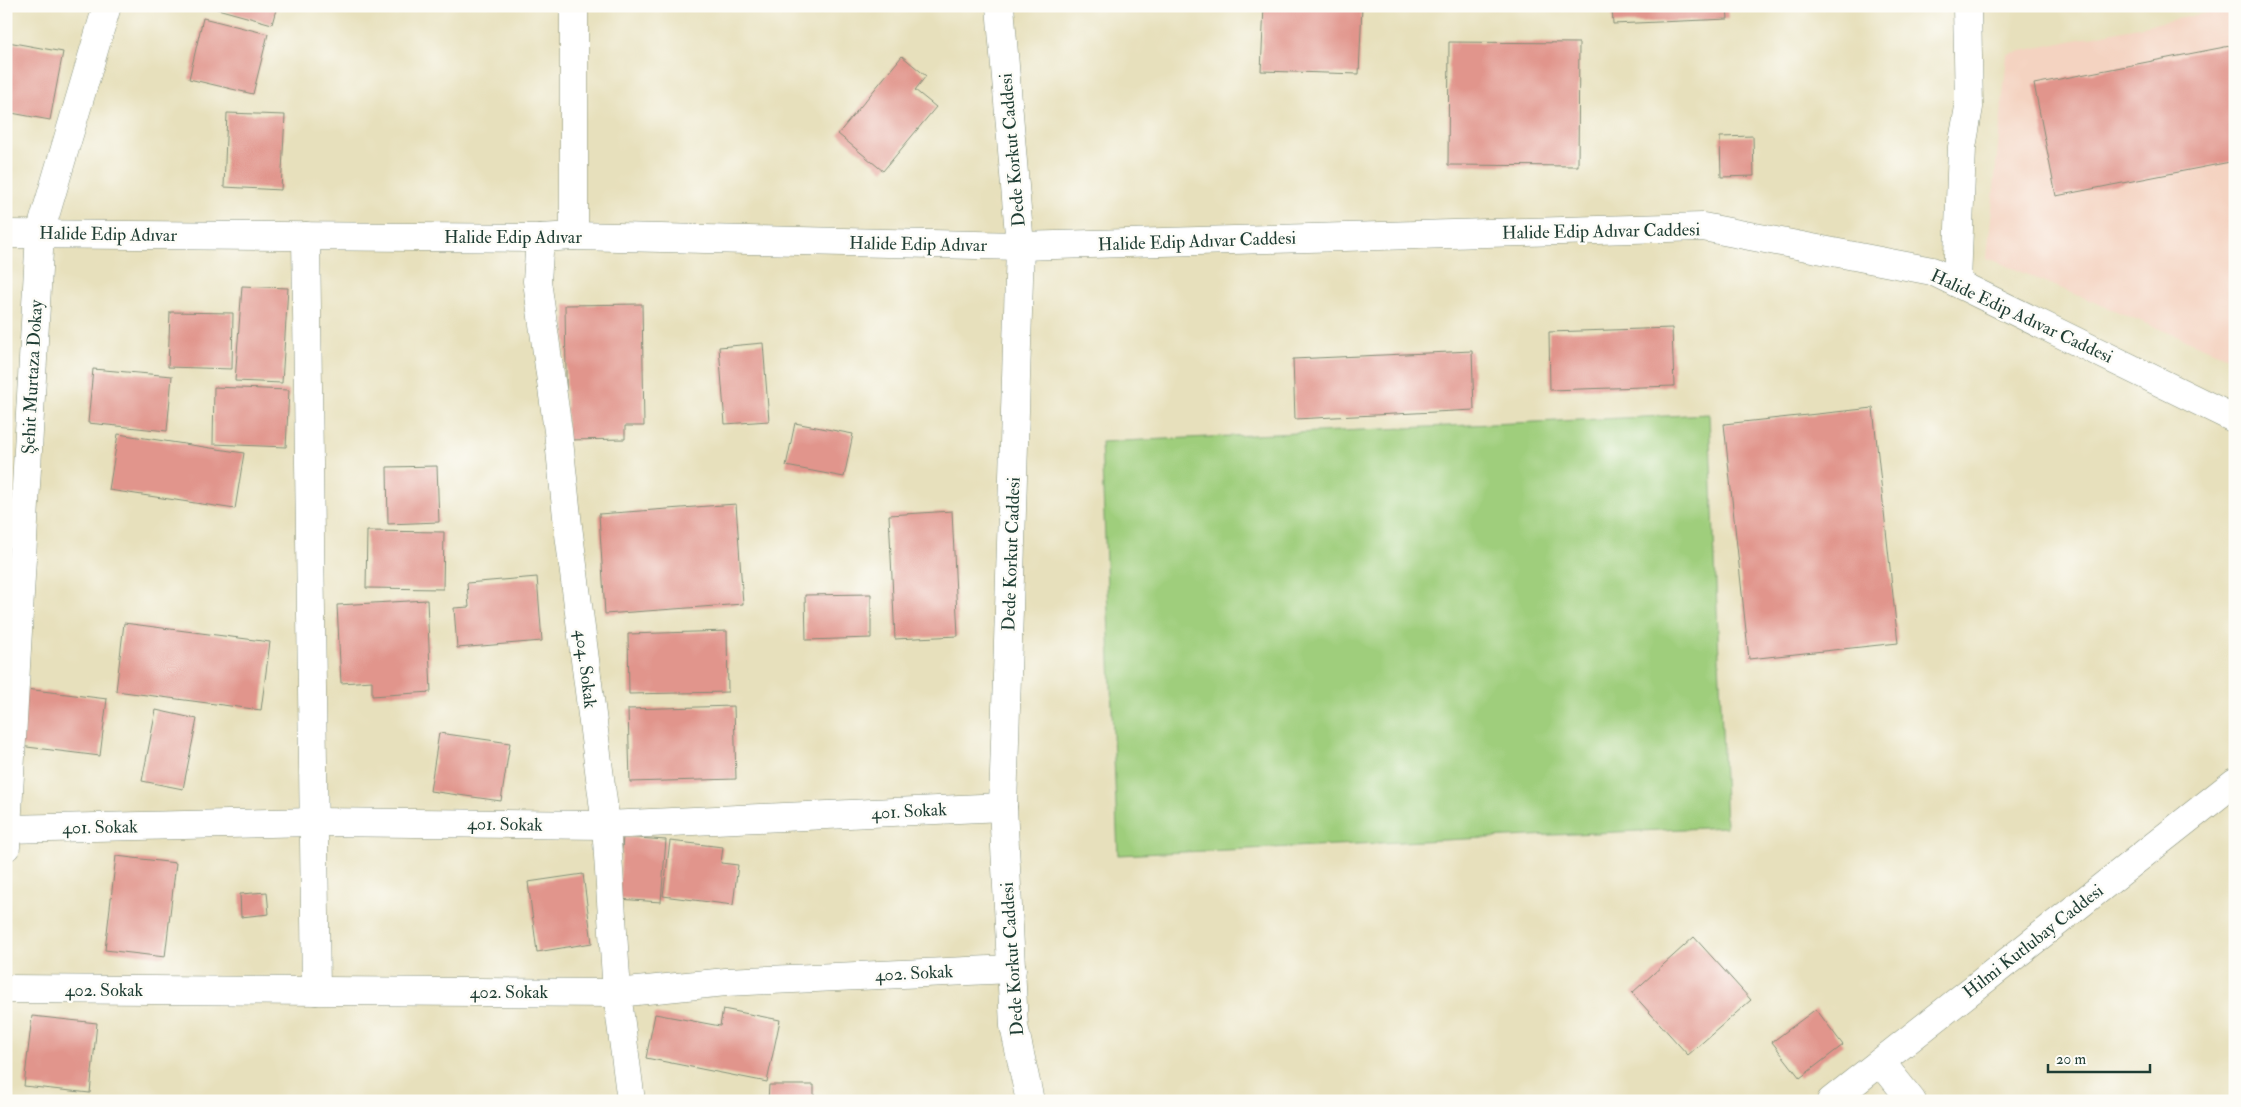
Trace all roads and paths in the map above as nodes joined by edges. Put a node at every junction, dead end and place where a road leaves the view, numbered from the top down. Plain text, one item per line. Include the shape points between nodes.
1 (107, 6) edge
2 (574, 6) edge
3 (1000, 6) edge
4 (1967, 6) edge
5 (40, 233) junction
6 (6, 234) edge
7 (306, 236) junction
8 (574, 236) junction
9 (540, 238) junction
10 (1020, 246) junction
11 (1957, 283) junction
12 (2235, 419) edge
13 (2235, 782) edge
14 (1003, 807) junction
15 (313, 822) junction
16 (606, 825) junction
17 (7, 835) edge
18 (1012, 968) junction
19 (6, 989) edge
20 (316, 991) junction
21 (617, 993) junction
22 (1881, 1062) junction
23 (631, 1101) edge
24 (1030, 1101) edge
25 (1831, 1101) edge
26 (1912, 1101) edge

1 - 5 street, Şehit Murtaza Dokay
2 - 8 street
3 - 10 street, Dede Korkut Caddesi
4 - 11 street via 1969,107 1962,147
5 - 6 street, Halide Edip Adıvar
5 - 7 street, Halide Edip Adıvar
5 - 17 street, Şehit Murtaza Dokay
7 - 9 street, Halide Edip Adıvar
7 - 15 street
8 - 9 street, Halide Edip Adıvar
8 - 10 street, Halide Edip Adıvar
9 - 16 street, 404. Sokak via 537,281
10 - 11 street, Halide Edip Adıvar Caddesi via 1703,227 1932,271
10 - 14 street, Dede Korkut Caddesi
11 - 12 street, Halide Edip Adıvar Caddesi
13 - 22 street, Hilmi Kutlubay Caddesi
14 - 16 street, 401. Sokak
14 - 18 street, Dede Korkut Caddesi
15 - 16 street, 401. Sokak
15 - 17 street, 401. Sokak
15 - 20 street
16 - 21 street, 404. Sokak
18 - 21 street, 402. Sokak via 726,982
18 - 24 street, Dede Korkut Caddesi via 1014,1026
19 - 20 street, 402. Sokak
20 - 21 street, 402. Sokak
21 - 23 street, 404. Sokak
22 - 25 street, Hilmi Kutlubay Caddesi
22 - 26 street

